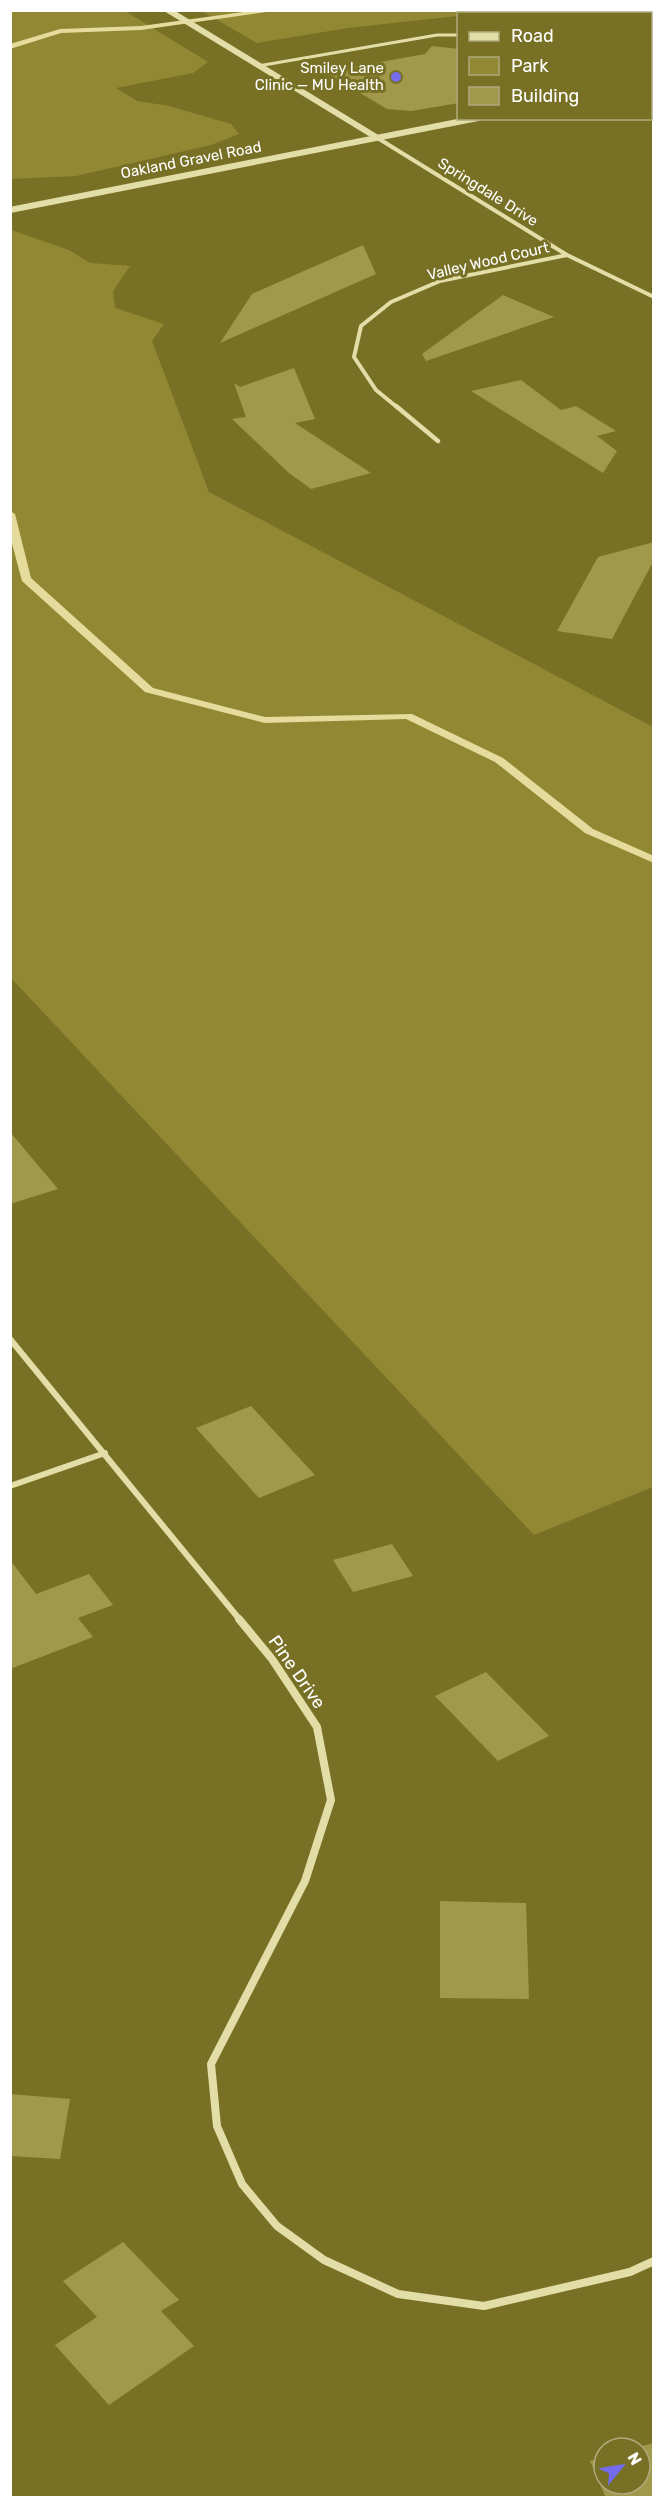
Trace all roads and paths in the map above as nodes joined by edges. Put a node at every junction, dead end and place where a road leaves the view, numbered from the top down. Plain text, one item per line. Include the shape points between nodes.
1 (168, 10) edge
2 (457, 35) edge
3 (258, 66) junction
4 (467, 120) edge
5 (376, 137) junction
6 (10, 210) edge
7 (567, 255) junction
8 (654, 297) edge
9 (438, 441) dead end
10 (10, 1339) edge
11 (105, 1454) junction
12 (10, 1486) edge
13 (654, 2261) edge

1 - 3 street
2 - 3 lane via 437,35
3 - 5 street
4 - 5 street, Oakland Gravel Road
5 - 6 street, Oakland Gravel Road
5 - 7 street, Springdale Drive
7 - 8 street, Springdale Drive
7 - 9 street, Valley Wood Court via 440,281 391,302 361,326 354,357 370,382
10 - 11 street, Pine Drive
11 - 12 street
11 - 13 street, Pine Drive via 272,1659 317,1726 332,1800 305,1881 211,2064 217,2126 242,2184 277,2226 324,2260 398,2294 484,2306 630,2272

